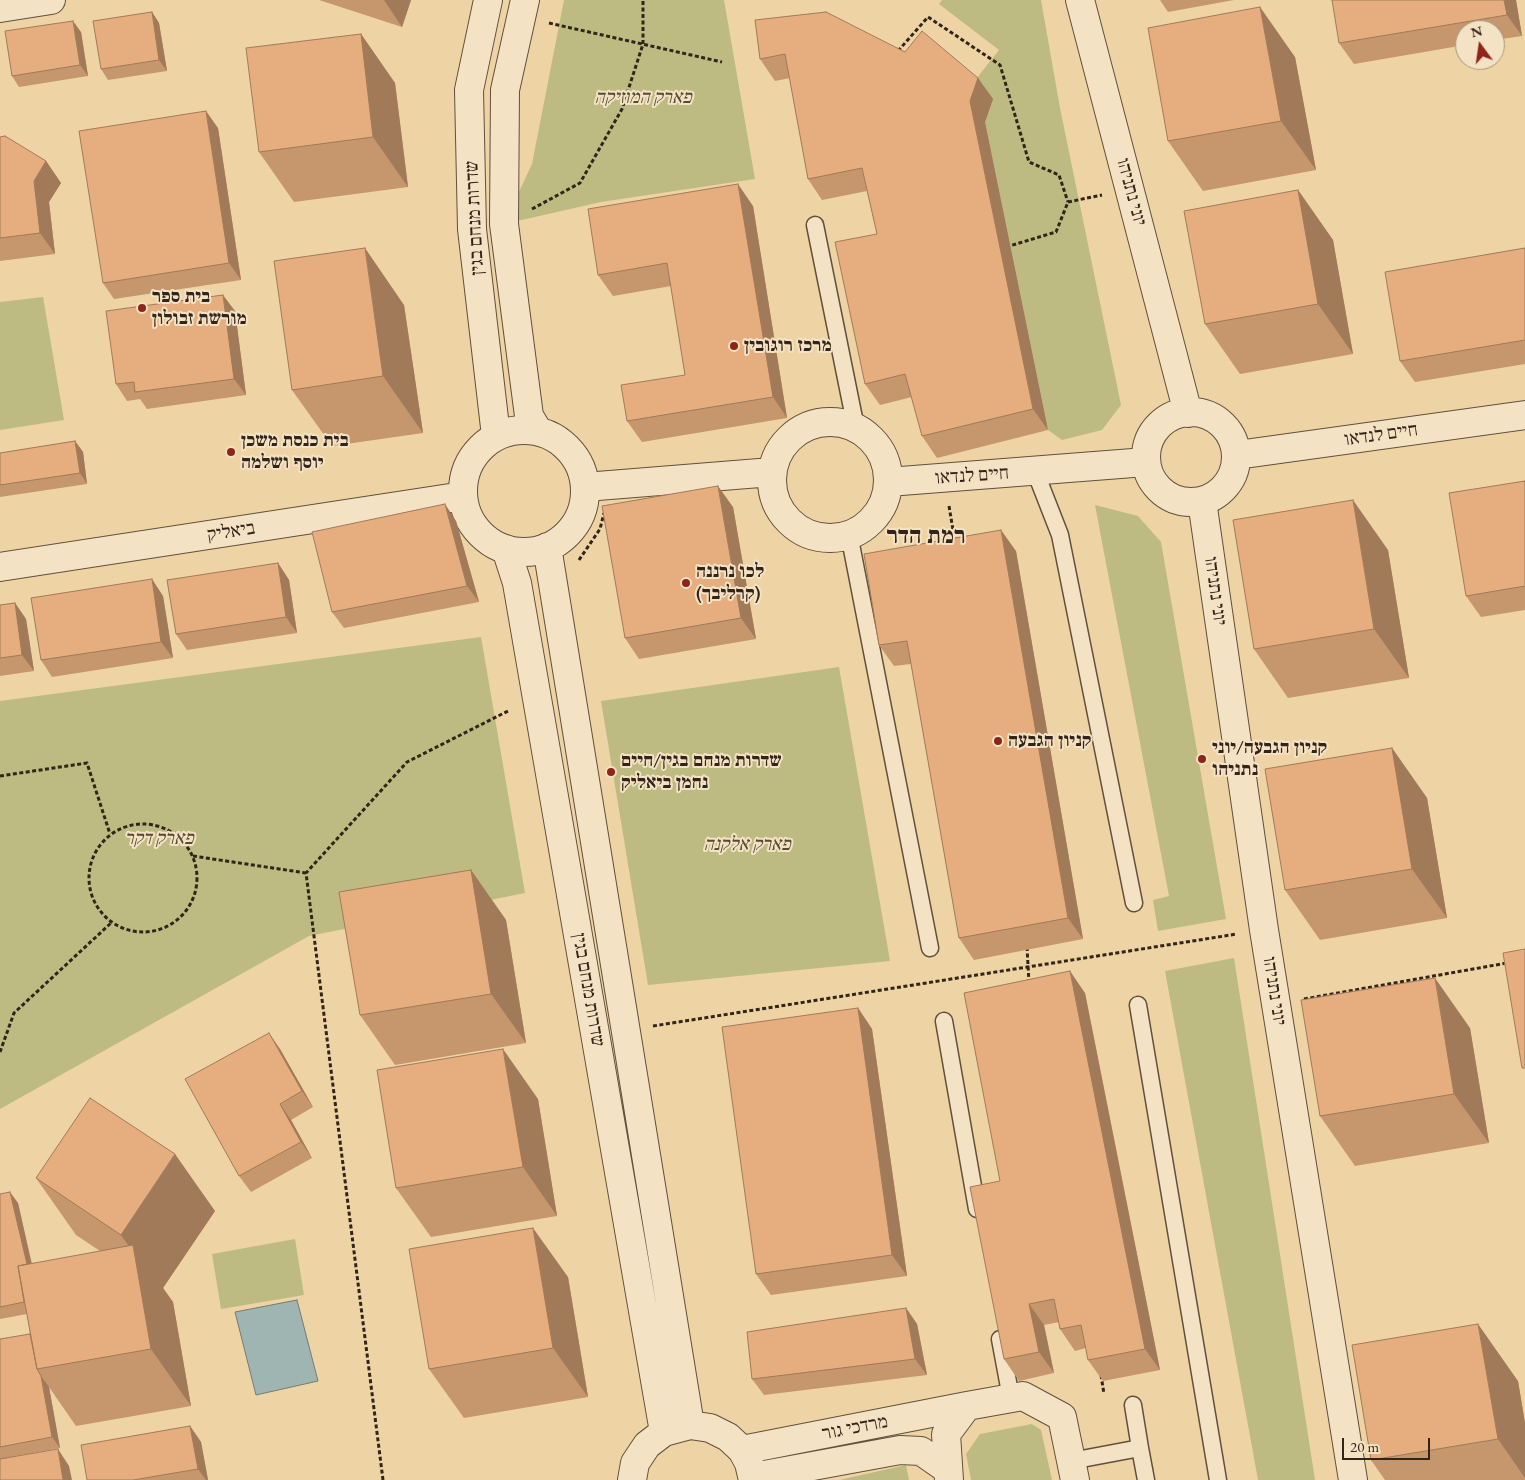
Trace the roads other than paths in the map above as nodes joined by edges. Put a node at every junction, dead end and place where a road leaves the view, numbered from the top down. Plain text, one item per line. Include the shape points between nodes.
1 (52, 0) edge
2 (488, 0) edge
3 (524, 0) edge
4 (1080, 0) edge
5 (0, 8) edge
6 (815, 225) dead end
7 (1188, 413) junction
8 (1525, 415) edge
9 (856, 428) junction
10 (538, 431) junction
11 (496, 436) junction
12 (1237, 455) junction
13 (1146, 462) junction
14 (1035, 471) junction
15 (772, 472) junction
16 (888, 482) junction
17 (585, 487) junction
18 (463, 496) junction
19 (1202, 502) junction
20 (849, 534) junction
21 (547, 547) junction
22 (506, 549) junction
23 (0, 568) edge
24 (1134, 903) dead end
25 (930, 948) dead end
26 (1138, 1005) dead end
27 (944, 1021) dead end
28 (980, 1224) edge
29 (997, 1321) edge
30 (1011, 1398) junction
31 (1133, 1405) dead end
32 (967, 1406) junction
33 (690, 1425) junction
34 (664, 1432) junction
35 (1140, 1448) junction
36 (742, 1450) junction
37 (1073, 1470) edge
38 (948, 1474) edge
39 (753, 1479) edge
40 (632, 1480) edge
41 (1146, 1480) edge
42 (1218, 1480) edge
43 (1353, 1480) edge

1 - 5 street
2 - 11 street, שדרות מנחם בגין via 470,90 472,229
3 - 10 street, שדרות מנחם בגין via 505,90 504,224 529,416
4 - 7 street, יוני נתניהו
6 - 9 lane
7 - 12 street via 1212,417 1224,427 1233,440
7 - 13 street via 1173,416 1160,425 1151,438
8 - 12 street, חיים לנדאו
9 - 15 street via 838,422 820,422 802,428 788,439 777,455
9 - 16 street via 870,437 880,450
10 - 11 street via 516,430
10 - 17 street via 556,438 571,451 581,468
11 - 18 street via 470,460
12 - 19 street via 1235,470 1228,484
13 - 14 street, חיים לנדאו
13 - 19 street via 1150,477 1160,490 1173,499
14 - 16 street, חיים לנדאו
14 - 24 lane via 1060,535
15 - 17 street
15 - 20 street via 772,492 780,510 793,525 810,534 830,538
16 - 20 street via 885,499 876,514
17 - 21 street via 583,506 575,523 563,537
18 - 22 street via 466,513 476,529 489,541
18 - 23 street, ביאליק
19 - 43 street, יוני נתניהו via 1264,930
20 - 25 lane
21 - 22 street via 526,551
21 - 33 street, שדרות מנחם בגין
22 - 34 street, שדרות מנחם בגין via 517,583
26 - 42 lane
27 - 28 lane
29 - 30 lane
30 - 32 street, מרדכי גור
30 - 37 street, מרדכי גור via 1023,1396 1062,1417
31 - 35 lane
32 - 36 street, מרדכי גור
32 - 38 street, מרדכי גור via 946,1434
33 - 34 street
33 - 36 street via 716,1431
34 - 40 street via 647,1445 636,1463
35 - 37 lane
35 - 41 lane
36 - 39 street
38 - 39 street, מרדכי גור via 921,1451 900,1450

